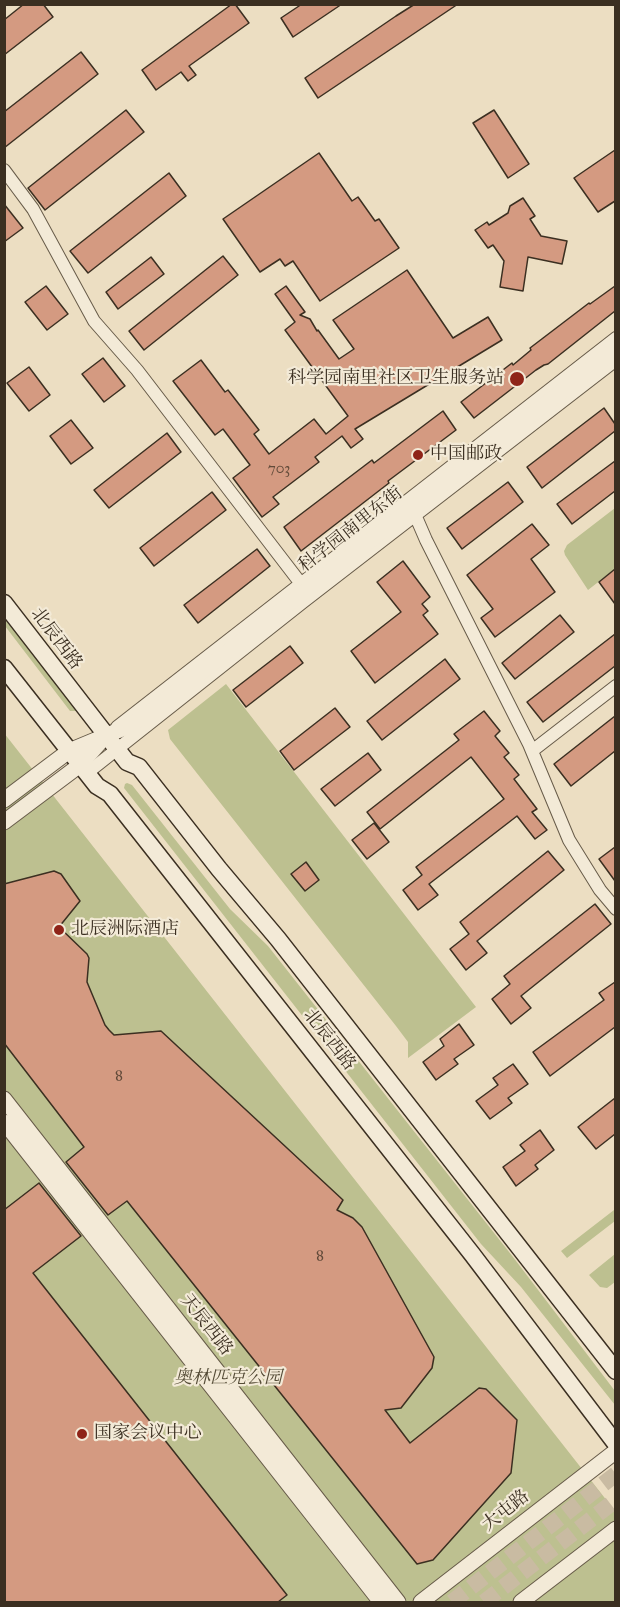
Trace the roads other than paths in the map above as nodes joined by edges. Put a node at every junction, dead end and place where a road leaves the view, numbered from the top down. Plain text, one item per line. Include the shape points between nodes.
1 (4, 170) edge
2 (615, 339) edge
3 (615, 349) edge
4 (615, 360) edge
5 (412, 507) junction
6 (305, 590) junction
7 (4, 603) edge
8 (4, 668) edge
9 (615, 686) edge
10 (106, 735) junction
11 (117, 750) junction
12 (532, 751) junction
13 (78, 762) junction
14 (4, 800) edge
15 (4, 822) edge
16 (615, 909) edge
17 (4, 1099) edge
18 (4, 1122) edge
19 (615, 1371) edge
20 (615, 1444) edge
21 (615, 1451) edge
22 (615, 1529) edge
23 (381, 1602) edge
24 (398, 1602) edge
25 (421, 1602) edge
26 (522, 1602) edge

1 - 6 street via 33,209 94,321 138,370
2 - 5 street
3 - 5 street, 科学园南里东街
4 - 5 street via 496,454
5 - 6 street, 科学园南里东街
5 - 12 street
6 - 10 street, 科学园南里东街 via 145,716
6 - 11 street
7 - 10 main road, 北辰西路
8 - 13 main road, 北辰西路
9 - 12 street
10 - 11 main road, 北辰西路
10 - 13 street
11 - 13 street
11 - 19 main road, 北辰西路 via 127,762 139,767 278,939
12 - 16 street via 569,840
13 - 14 street
13 - 15 street
13 - 20 main road, 北辰西路 via 97,786 110,794 465,1245
17 - 24 street, 天辰西路
18 - 23 street, 天辰西路
21 - 25 street, 大屯路
22 - 26 street

